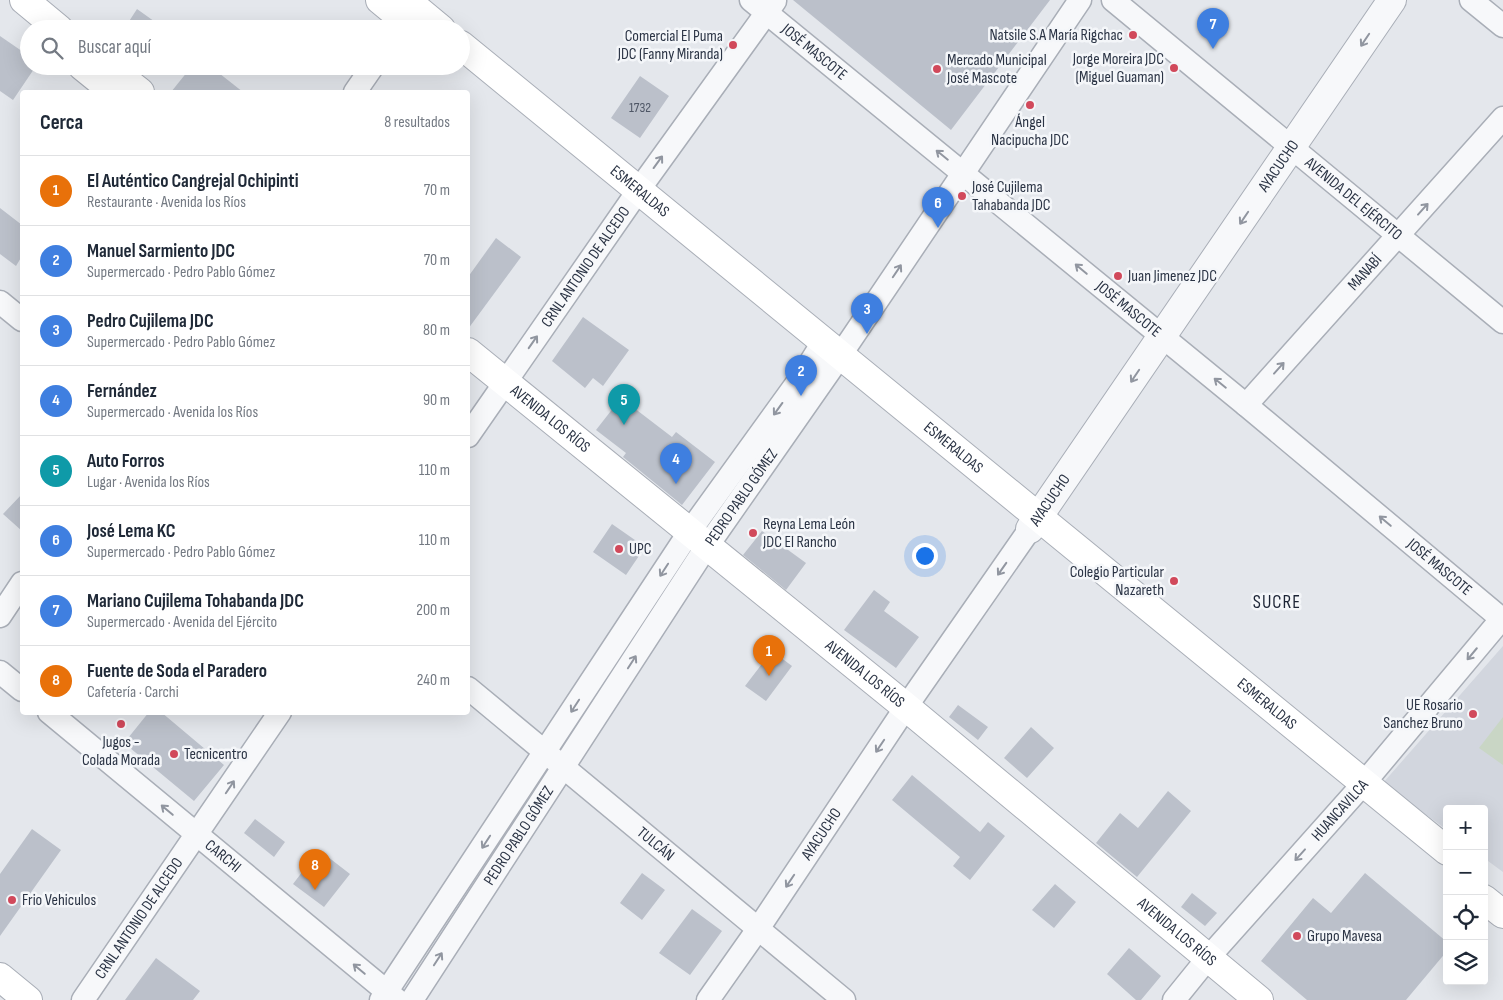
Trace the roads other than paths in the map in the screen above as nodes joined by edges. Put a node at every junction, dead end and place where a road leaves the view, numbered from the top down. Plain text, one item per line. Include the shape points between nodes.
1 (3, 0) edge
2 (24, 0) edge
3 (380, 0) edge
4 (1080, 0) edge
5 (1113, 0) edge
6 (1392, 0) edge
7 (1471, 0) edge
8 (764, 4) edge
9 (410, 14) edge
10 (26, 20) edge
11 (49, 20) edge
12 (422, 20) edge
13 (1503, 26) edge
14 (470, 53) edge
15 (470, 73) edge
16 (93, 75) edge
17 (118, 75) edge
18 (367, 75) edge
19 (112, 90) edge
20 (137, 90) edge
21 (356, 90) edge
22 (1503, 118) edge
23 (1292, 147) junction
24 (964, 172) junction
25 (634, 197) junction
26 (1399, 235) junction
27 (0, 302) edge
28 (20, 318) edge
29 (1503, 322) edge
30 (1163, 336) junction
31 (470, 354) edge
32 (827, 355) junction
33 (470, 372) edge
34 (501, 388) junction
35 (1246, 405) junction
36 (470, 433) edge
37 (1035, 523) junction
38 (695, 544) junction
39 (20, 586) edge
40 (0, 616) edge
41 (1502, 618) edge
42 (0, 672) edge
43 (20, 688) edge
44 (470, 690) edge
45 (901, 714) junction
46 (53, 715) edge
47 (278, 715) edge
48 (545, 752) junction
49 (563, 767) junction
50 (1360, 788) junction
51 (198, 835) junction
52 (1446, 850) edge
53 (1443, 864) edge
54 (1488, 884) edge
55 (1503, 897) edge
56 (1488, 902) edge
57 (1503, 914) edge
58 (758, 929) junction
59 (1203, 964) junction
60 (0, 977) edge
61 (388, 997) edge
62 (28, 1000) edge
63 (83, 1000) edge
64 (412, 1000) edge
65 (708, 1000) edge
66 (844, 1000) edge
67 (1174, 1000) edge
68 (1235, 1000) edge
69 (1259, 1000) edge

1 - 10 main road
2 - 11 main road
3 - 9 main road
4 - 24 street, PEDRO PABLO GÓMEZ
5 - 23 street, AVENIDA DEL EJÉRCITO
6 -> 23 street, AYACUCHO
7 - 13 street
24 -> 8 street, JOSÉ MASCOTE
25 -> 8 street, CRNL ANTONIO DE ALCEDO
9 - 12 main road
14 - 25 main road, ESMERALDAS
15 - 25 main road, ESMERALDAS
16 - 19 main road
17 - 20 main road
18 - 21 street
26 -> 22 street, MANABÍ
23 - 26 street, AVENIDA DEL EJÉRCITO
23 -> 30 street, AYACUCHO
30 -> 24 street, JOSÉ MASCOTE
32 -> 24 street, PEDRO PABLO GÓMEZ
25 - 32 main road, ESMERALDAS
34 -> 25 street, CRNL ANTONIO DE ALCEDO
26 - 29 street, AVENIDA DEL EJÉRCITO
35 -> 26 street, MANABÍ
27 - 28 street
35 -> 30 street, JOSÉ MASCOTE
30 -> 37 street, AYACUCHO
31 - 34 main road, AVENIDA LOS RÍOS
32 - 37 main road, ESMERALDAS
32 - 38 street, PEDRO PABLO GÓMEZ
33 - 34 main road, AVENIDA LOS RÍOS
34 - 36 street, CRNL ANTONIO DE ALCEDO
34 - 38 main road, AVENIDA LOS RÍOS
41 -> 35 street, JOSÉ MASCOTE
37 -> 45 street, AYACUCHO
37 - 50 main road, ESMERALDAS
38 - 45 main road, AVENIDA LOS RÍOS
38 -> 48 street, PEDRO PABLO GÓMEZ
49 -> 38 street, PEDRO PABLO GÓMEZ
39 - 40 street
41 -> 50 street, HUANCAVILCA
42 - 43 street
44 - 48 street, TULCÁN
45 -> 58 street, AYACUCHO
45 - 59 main road, AVENIDA LOS RÍOS
51 -> 46 street, CARCHI
51 -> 47 street, CRNL ANTONIO DE ALCEDO
48 - 49 street, TULCÁN
48 -> 61 street, PEDRO PABLO GÓMEZ
49 - 58 street, TULCÁN
64 -> 49 street, PEDRO PABLO GÓMEZ
50 - 52 main road, ESMERALDAS
50 - 53 main road, ESMERALDAS
50 -> 59 street, HUANCAVILCA
61 -> 51 street, CARCHI
51 - 63 street, CRNL ANTONIO DE ALCEDO
54 - 55 main road
56 - 57 main road
58 - 65 street, AYACUCHO
58 - 66 street, TULCÁN
59 - 67 street, HUANCAVILCA
59 - 68 main road, AVENIDA LOS RÍOS
59 - 69 main road, AVENIDA LOS RÍOS
60 - 62 main road

